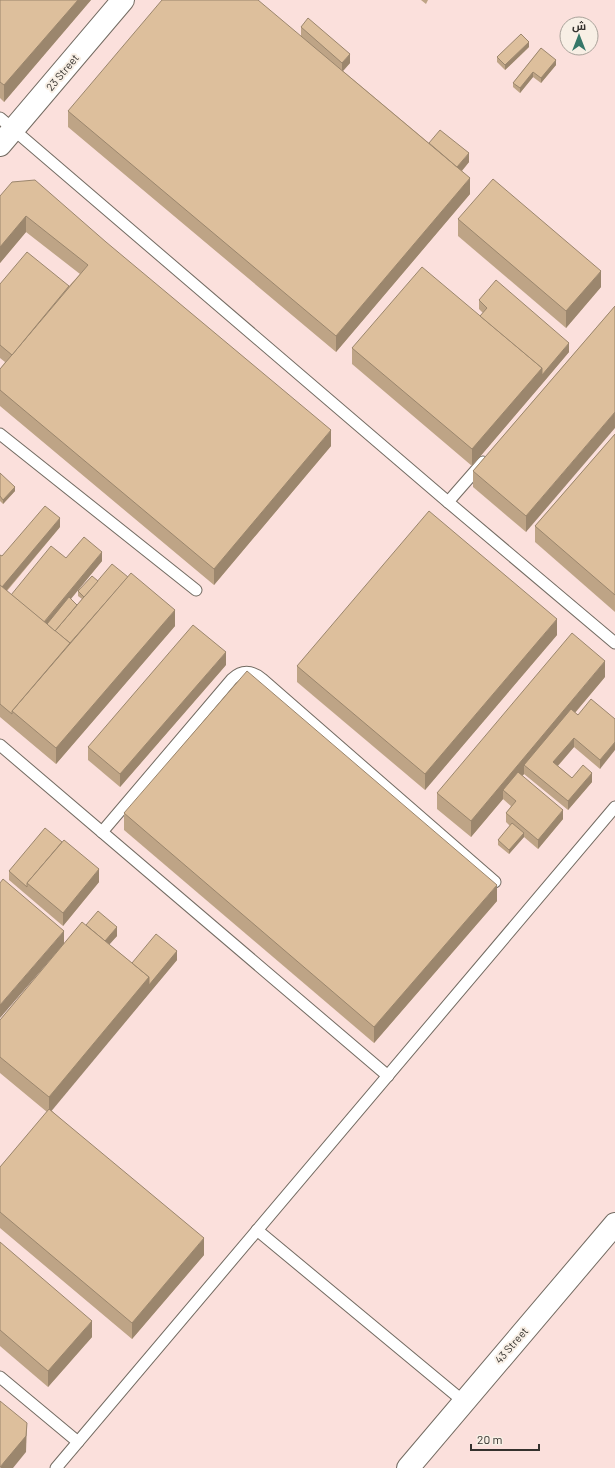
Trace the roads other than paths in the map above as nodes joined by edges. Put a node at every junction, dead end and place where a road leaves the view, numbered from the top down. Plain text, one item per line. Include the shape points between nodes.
1 (123, 0) edge
2 (4, 131) edge
3 (0, 434) edge
4 (488, 455) edge
5 (448, 502) junction
6 (196, 590) dead end
7 (615, 643) edge
8 (0, 745) edge
9 (615, 807) edge
10 (102, 832) junction
11 (495, 882) edge
12 (388, 1076) junction
13 (615, 1224) edge
14 (257, 1230) junction
15 (0, 1377) edge
16 (464, 1401) junction
17 (78, 1442) junction
18 (56, 1468) edge
19 (408, 1468) edge

1 - 2 street, 23 Street
2 - 5 lane
3 - 6 lane
4 - 5 lane
5 - 7 lane
8 - 10 lane
9 - 12 lane
10 - 11 lane via 232,679 237,674 250,672 257,674
10 - 12 lane
12 - 14 lane
13 - 16 street, 43 Street
14 - 16 lane
14 - 17 lane
15 - 17 lane
16 - 19 street, 43 Street
17 - 18 lane

